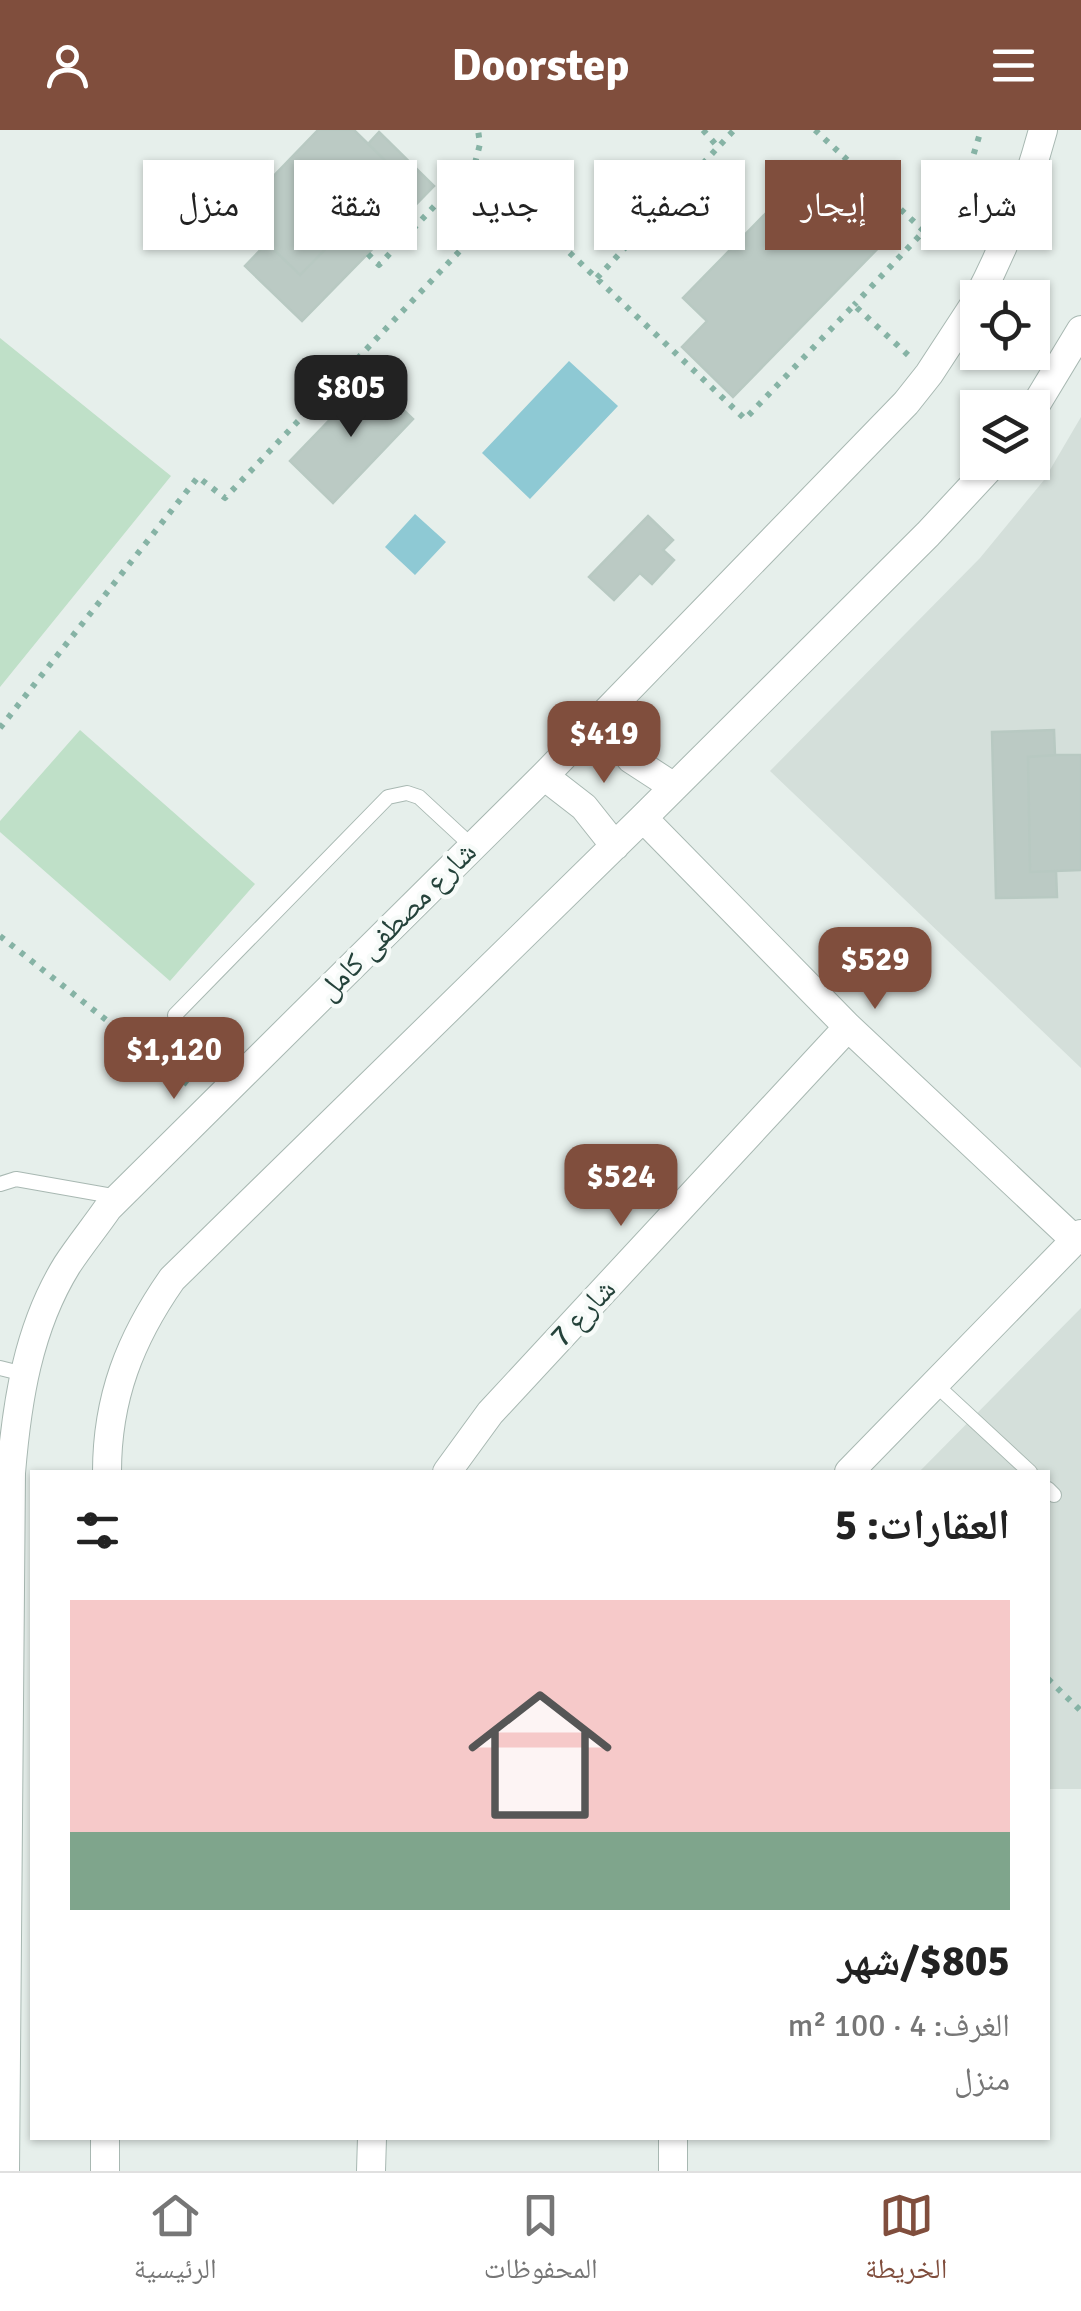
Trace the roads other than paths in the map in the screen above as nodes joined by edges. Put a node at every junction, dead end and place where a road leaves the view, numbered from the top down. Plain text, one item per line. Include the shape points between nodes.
1 (1043, 130) edge
2 (987, 280) edge
3 (960, 326) edge
4 (1081, 330) edge
5 (1045, 390) edge
6 (978, 480) edge
7 (600, 720) junction
8 (544, 776) junction
9 (674, 787) junction
10 (643, 818) junction
11 (614, 846) junction
12 (472, 847) junction
13 (175, 1015) dead end
14 (848, 1026) junction
15 (2, 1182) edge
16 (118, 1197) junction
17 (1078, 1237) edge
18 (12, 1371) edge
19 (936, 1384) junction
20 (107, 1470) edge
21 (448, 1470) edge
22 (851, 1470) edge
23 (1028, 1470) edge
24 (106, 2140) edge
25 (372, 2140) edge
26 (674, 2140) edge
27 (5, 2171) edge
28 (106, 2171) edge
29 (371, 2171) edge
30 (673, 2171) edge

1 - 2 street, شارع مصطفى كامل via 1026,192
3 - 7 street, شارع مصطفى كامل via 906,402
4 - 5 street
6 - 9 street
7 - 8 street, شارع مصطفى كامل
7 - 9 street via 631,759
8 - 11 street via 584,807
8 - 12 street, شارع مصطفى كامل
9 - 10 street
10 - 11 street
10 - 14 street
11 - 20 street via 172,1279 126,1357 113,1400
12 - 13 lane via 418,797 388,797
12 - 16 street, شارع مصطفى كامل
14 - 17 street
14 - 21 street, شارع 7 via 490,1413
15 - 16 lane via 28,1180
16 - 18 street, شارع مصطفى كامل via 66,1267
17 - 19 street
18 - 27 street, شارع مصطفى كامل via 17,1401
19 - 22 street
19 - 23 lane
24 - 28 street
25 - 29 street
26 - 30 street

